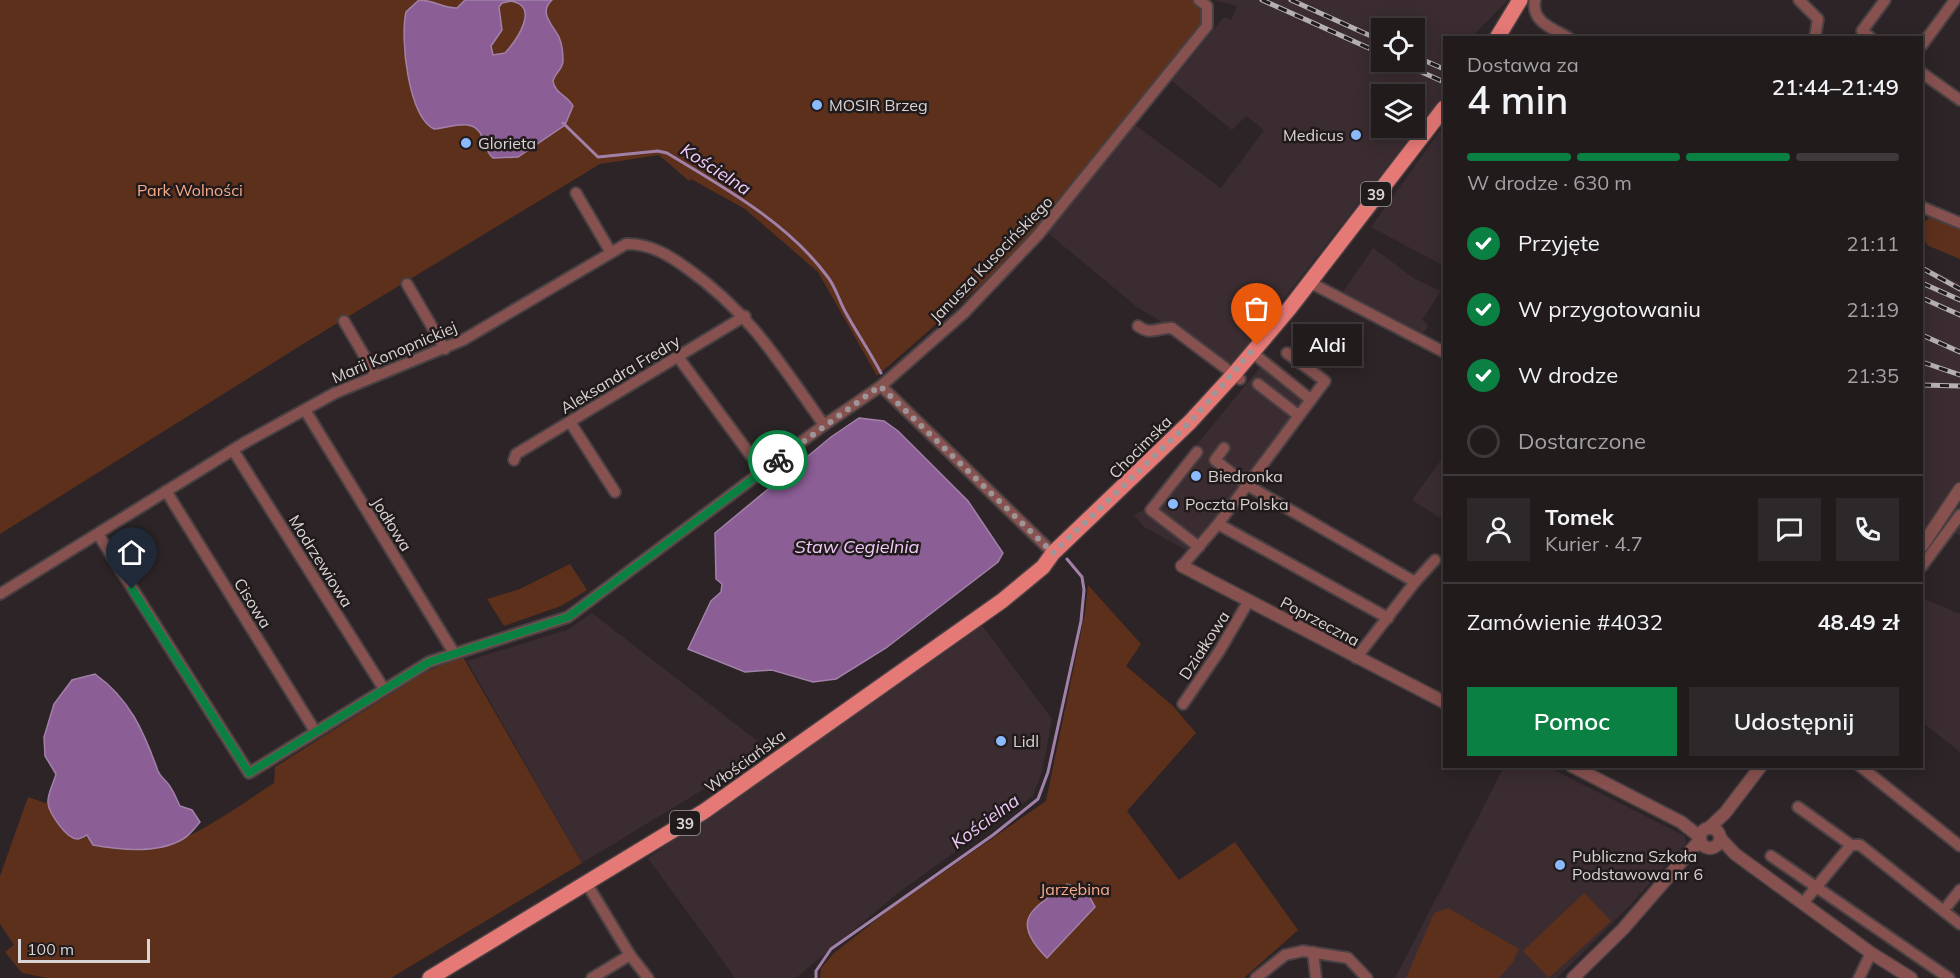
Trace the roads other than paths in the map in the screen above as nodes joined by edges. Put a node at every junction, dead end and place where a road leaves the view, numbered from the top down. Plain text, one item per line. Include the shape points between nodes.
1 (1520, 0) edge
2 (1535, 0) edge
3 (1799, 0) edge
4 (1886, 0) edge
5 (1955, 0) edge
6 (1203, 3) edge
7 (1864, 35) edge
8 (1498, 36) edge
9 (1566, 36) edge
10 (1815, 36) edge
11 (1923, 44) edge
12 (1923, 74) edge
13 (1960, 100) edge
14 (1443, 109) edge
15 (576, 194) dead end
16 (1923, 207) edge
17 (1960, 223) edge
18 (610, 251) junction
19 (1310, 282) junction
20 (406, 284) dead end
21 (1289, 309) junction
22 (745, 316) junction
23 (344, 321) dead end
24 (1138, 326) dead end
25 (445, 349) junction
26 (1443, 351) edge
27 (1287, 353) dead end
28 (678, 357) junction
29 (1259, 358) junction
30 (376, 376) junction
31 (1237, 377) junction
32 (1258, 384) dead end
33 (880, 386) junction
34 (1310, 399) junction
35 (305, 410) junction
36 (1299, 416) junction
37 (570, 422) junction
38 (824, 425) junction
39 (1224, 448) dead end
40 (233, 450) junction
41 (1197, 452) dead end
42 (514, 460) dead end
43 (763, 472) junction
44 (1247, 484) junction
45 (1960, 489) edge
46 (166, 491) junction
47 (615, 492) dead end
48 (1115, 498) joint
49 (1960, 515) edge
50 (1218, 524) junction
51 (98, 534) junction
52 (1923, 544) edge
53 (1198, 547) junction
54 (1053, 553) junction
55 (1435, 560) dead end
56 (1923, 565) edge
57 (1182, 566) joint
58 (1415, 582) junction
59 (0, 594) edge
60 (1248, 602) junction
61 (1388, 618) junction
62 (454, 653) junction
63 (1356, 658) junction
64 (384, 689) junction
65 (1443, 702) edge
66 (1183, 704) dead end
67 (315, 731) junction
68 (1576, 768) edge
69 (1759, 768) edge
70 (1862, 768) edge
71 (1798, 807) dead end
72 (1709, 838) junction
73 (1851, 845) junction
74 (1960, 846) edge
75 (1772, 856) dead end
76 (587, 884) junction
77 (1816, 888) junction
78 (1960, 890) edge
79 (1803, 903) junction
80 (1948, 905) dead end
81 (1960, 924) edge
82 (1313, 952) junction
83 (1871, 952) junction
84 (630, 955) junction
85 (1579, 977) edge
86 (430, 978) edge
87 (592, 978) edge
88 (648, 978) edge
89 (1256, 978) edge
90 (1316, 978) edge
91 (1367, 978) edge
92 (1859, 978) edge
93 (1911, 978) edge
94 (1949, 978) edge

1 - 8 main road
2 - 9 street via 1538,19
3 - 10 street via 1818,19
4 - 7 street
5 - 11 street
6 - 33 street, Janusza Kusocińskiego via 1207,26 1038,235 964,313
12 - 13 street
14 - 19 main road, Chocimska / 39
15 - 18 street
16 - 17 street
18 - 22 street, Marii Konopnickiej via 626,244 655,249 708,284
18 - 25 street, Marii Konopnickiej
19 - 21 main road, Chocimska / 39
19 - 26 street
20 - 25 street
21 - 29 main road, Chocimska / 39
21 - 31 main road, Chocimska / 39
22 - 28 street, Aleksandra Fredry
22 - 38 street, Marii Konopnickiej
23 - 30 street
24 - 31 street via 1154,332 1172,328
25 - 30 street, Marii Konopnickiej
27 - 34 street via 1325,381
28 - 37 street, Aleksandra Fredry
28 - 43 street
29 - 31 main road, Chocimska / 39
29 - 34 street
30 - 35 street, Marii Konopnickiej
31 - 48 main road, Chocimska / 39 via 1184,442
32 - 36 street
33 - 38 street, Janusza Kusocińskiego
33 - 54 street
34 - 36 street
35 - 40 street, Marii Konopnickiej
35 - 62 street, Jodłowa
36 - 44 street
37 - 42 street, Aleksandra Fredry via 516,454
37 - 47 street
38 - 43 street, Janusza Kusocińskiego
39 - 44 street via 1215,460
40 - 46 street, Marii Konopnickiej
40 - 64 street, Modrzewiowa
41 - 53 street via 1151,510
43 - 62 street, Janusza Kusocińskiego via 568,617
44 - 50 street
44 - 58 street
45 - 52 street
46 - 51 street, Marii Konopnickiej
46 - 67 street, Cisowa
48 - 54 main road, Włościańska / 39
49 - 56 street
50 - 53 street
50 - 61 street
51 - 59 street, Marii Konopnickiej
51 - 67 street, Janusza Kusocińskiego via 249,773
53 - 57 street
54 - 76 main road, Włościańska / 39 via 979,615 732,793
55 - 58 street
57 - 60 street, Poprzeczna
58 - 61 street
60 - 63 street, Poprzeczna
60 - 66 street, Działkowa
61 - 63 street
62 - 64 street, Janusza Kusocińskiego via 429,662
63 - 65 street, Poprzeczna
64 - 67 street, Janusza Kusocińskiego
68 - 72 street
69 - 72 street
70 - 74 street
71 - 73 street
72 - 79 street
72 - 85 street via 1686,858
73 - 77 street
73 - 81 street via 1860,845
75 - 77 street
76 - 84 street
76 - 86 main road, Włościańska / 39
77 - 79 street
77 - 94 street
78 - 80 street
79 - 83 street
82 - 89 street via 1285,955
82 - 90 street
82 - 91 street via 1348,958
83 - 92 street
83 - 93 street
84 - 87 street
84 - 88 street

